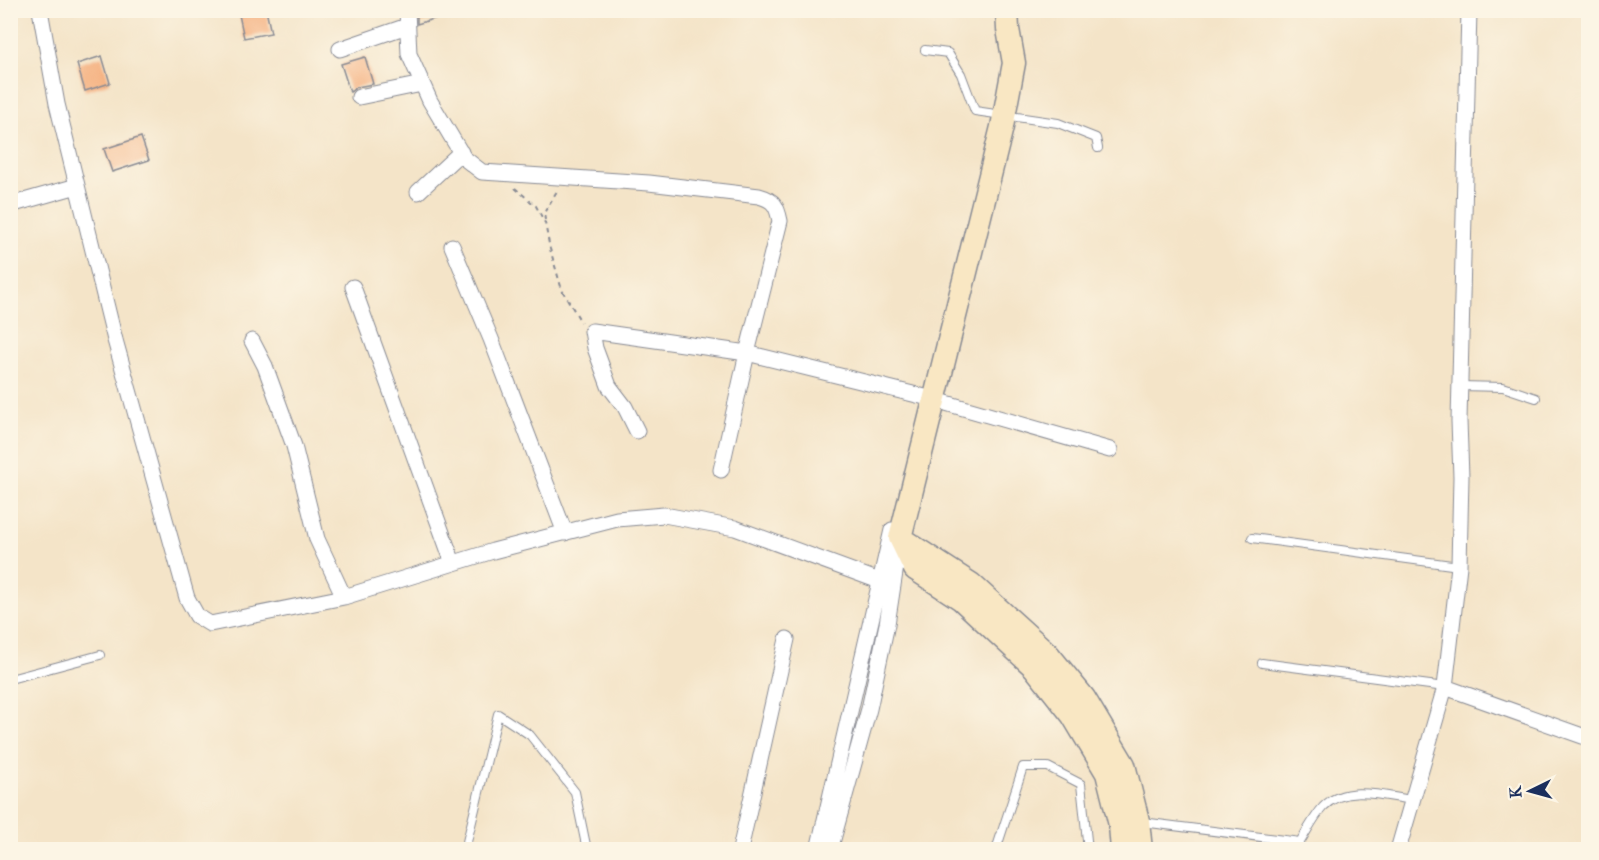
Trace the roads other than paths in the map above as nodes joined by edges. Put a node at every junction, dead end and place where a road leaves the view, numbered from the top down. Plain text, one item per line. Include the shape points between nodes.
1 (40, 10) edge
2 (407, 10) edge
3 (1469, 10) edge
4 (1008, 20) edge
5 (407, 26) junction
6 (340, 49) dead end
7 (925, 50) dead end
8 (422, 84) junction
9 (359, 97) dead end
10 (996, 115) junction
11 (1098, 147) dead end
12 (461, 152) junction
13 (77, 186) junction
14 (418, 192) dead end
15 (10, 206) edge
16 (452, 246) dead end
17 (353, 287) dead end
18 (252, 341) dead end
19 (747, 352) junction
20 (1460, 386) junction
21 (1536, 398) dead end
22 (929, 399) junction
23 (637, 431) dead end
24 (1110, 450) dead end
25 (722, 470) dead end
26 (565, 533) junction
27 (896, 534) junction
28 (1252, 538) dead end
29 (453, 563) junction
30 (1459, 566) junction
31 (887, 583) junction
32 (344, 597) junction
33 (787, 639) dead end
34 (100, 655) dead end
35 (1262, 663) dead end
36 (10, 679) edge
37 (1445, 687) junction
38 (1588, 738) edge
39 (1412, 800) junction
40 (1129, 823) junction
41 (465, 849) edge
42 (587, 849) edge
43 (740, 849) edge
44 (818, 849) edge
45 (830, 849) edge
46 (996, 849) edge
47 (1088, 849) edge
48 (1122, 849) edge
49 (1141, 849) edge
50 (1398, 849) edge

1 - 13 street
2 - 5 street
3 - 20 street
4 - 10 street via 1014,63
5 - 6 street
5 - 8 street via 409,54
7 - 10 lane via 948,53 975,111
8 - 9 street
8 - 12 street
10 - 11 lane via 1058,123 1096,138
10 - 22 street
12 - 14 street
12 - 19 street via 482,172 649,183 769,199 775,204 780,221
13 - 15 street
13 - 32 street via 115,340 187,598 197,616 210,624
16 - 26 street
17 - 29 street
18 - 32 street via 294,446 317,539
19 - 22 street
19 - 23 street via 592,332 609,386
19 - 25 street
20 - 21 lane via 1503,387
20 - 30 street
22 - 24 street
22 - 27 street
26 - 29 street
26 - 31 street via 617,519 664,515 735,528
27 - 31 street
27 - 40 street via 971,584 1048,654 1084,698 1124,765
28 - 30 lane
29 - 32 street
30 - 37 street
31 - 44 street
31 - 45 street via 887,624 869,710
33 - 43 street
34 - 36 lane
35 - 37 lane
37 - 38 street
37 - 39 street
39 - 40 lane via 1346,794 1321,810 1300,842
39 - 50 street
40 - 48 street
40 - 49 street
41 - 42 lane via 498,714 530,735 575,792
46 - 47 lane via 1023,767 1048,767 1081,784

